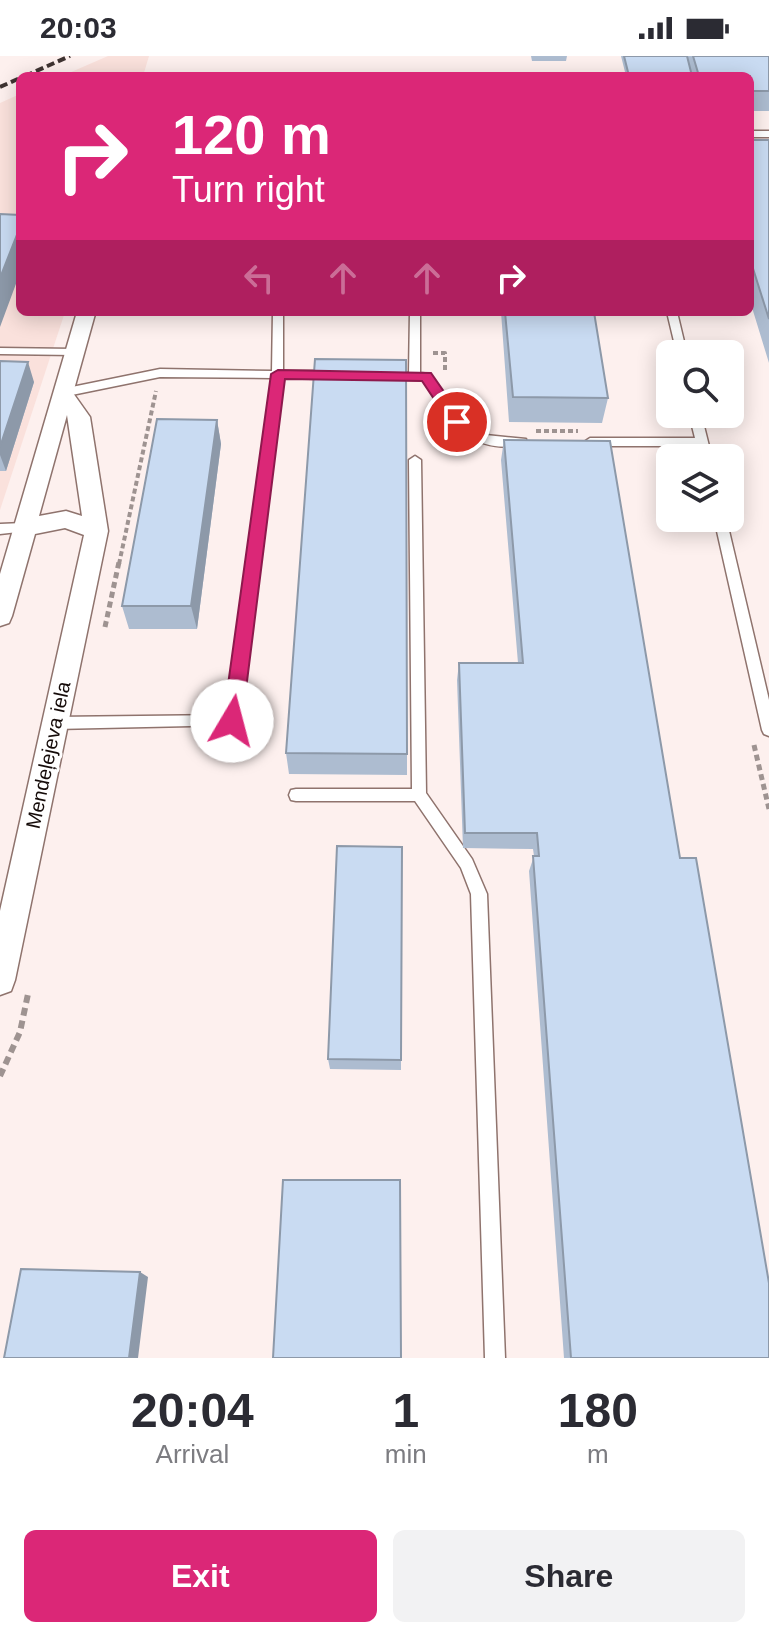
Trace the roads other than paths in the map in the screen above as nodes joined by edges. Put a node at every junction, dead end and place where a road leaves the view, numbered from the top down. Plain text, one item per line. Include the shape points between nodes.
1 (84, 316) edge
2 (278, 316) edge
3 (415, 316) edge
4 (673, 316) edge
5 (679, 340) edge
6 (0, 351) edge
7 (74, 352) junction
8 (278, 374) junction
9 (338, 375) edge
10 (369, 376) edge
11 (414, 376) junction
12 (62, 393) junction
13 (698, 428) edge
14 (536, 442) edge
15 (581, 442) edge
16 (702, 442) joint
17 (415, 460) dead end
18 (12, 528) edge
19 (96, 531) junction
20 (723, 532) edge
21 (0, 616) edge
22 (55, 723) junction
23 (769, 730) edge
24 (296, 795) dead end
25 (419, 795) junction
26 (0, 980) edge
27 (495, 1358) edge

1 - 7 street
2 - 8 lane
3 - 11 lane
4 - 5 lane
6 - 7 lane
7 - 12 street
8 - 9 lane
8 - 12 lane via 160,373
8 - 22 lane via 232,721
10 - 11 lane
11 - 14 lane via 426,377 472,436 492,442
12 - 18 street
12 - 19 street, Mendeļejeva iela via 79,417
13 - 16 lane
15 - 16 lane
17 - 25 lane
18 - 19 street via 66,519
18 - 21 street
19 - 22 street, Mendeļejeva iela
20 - 23 lane
22 - 26 street, Mendeļejeva iela
24 - 25 lane
25 - 27 lane via 467,864 479,894

